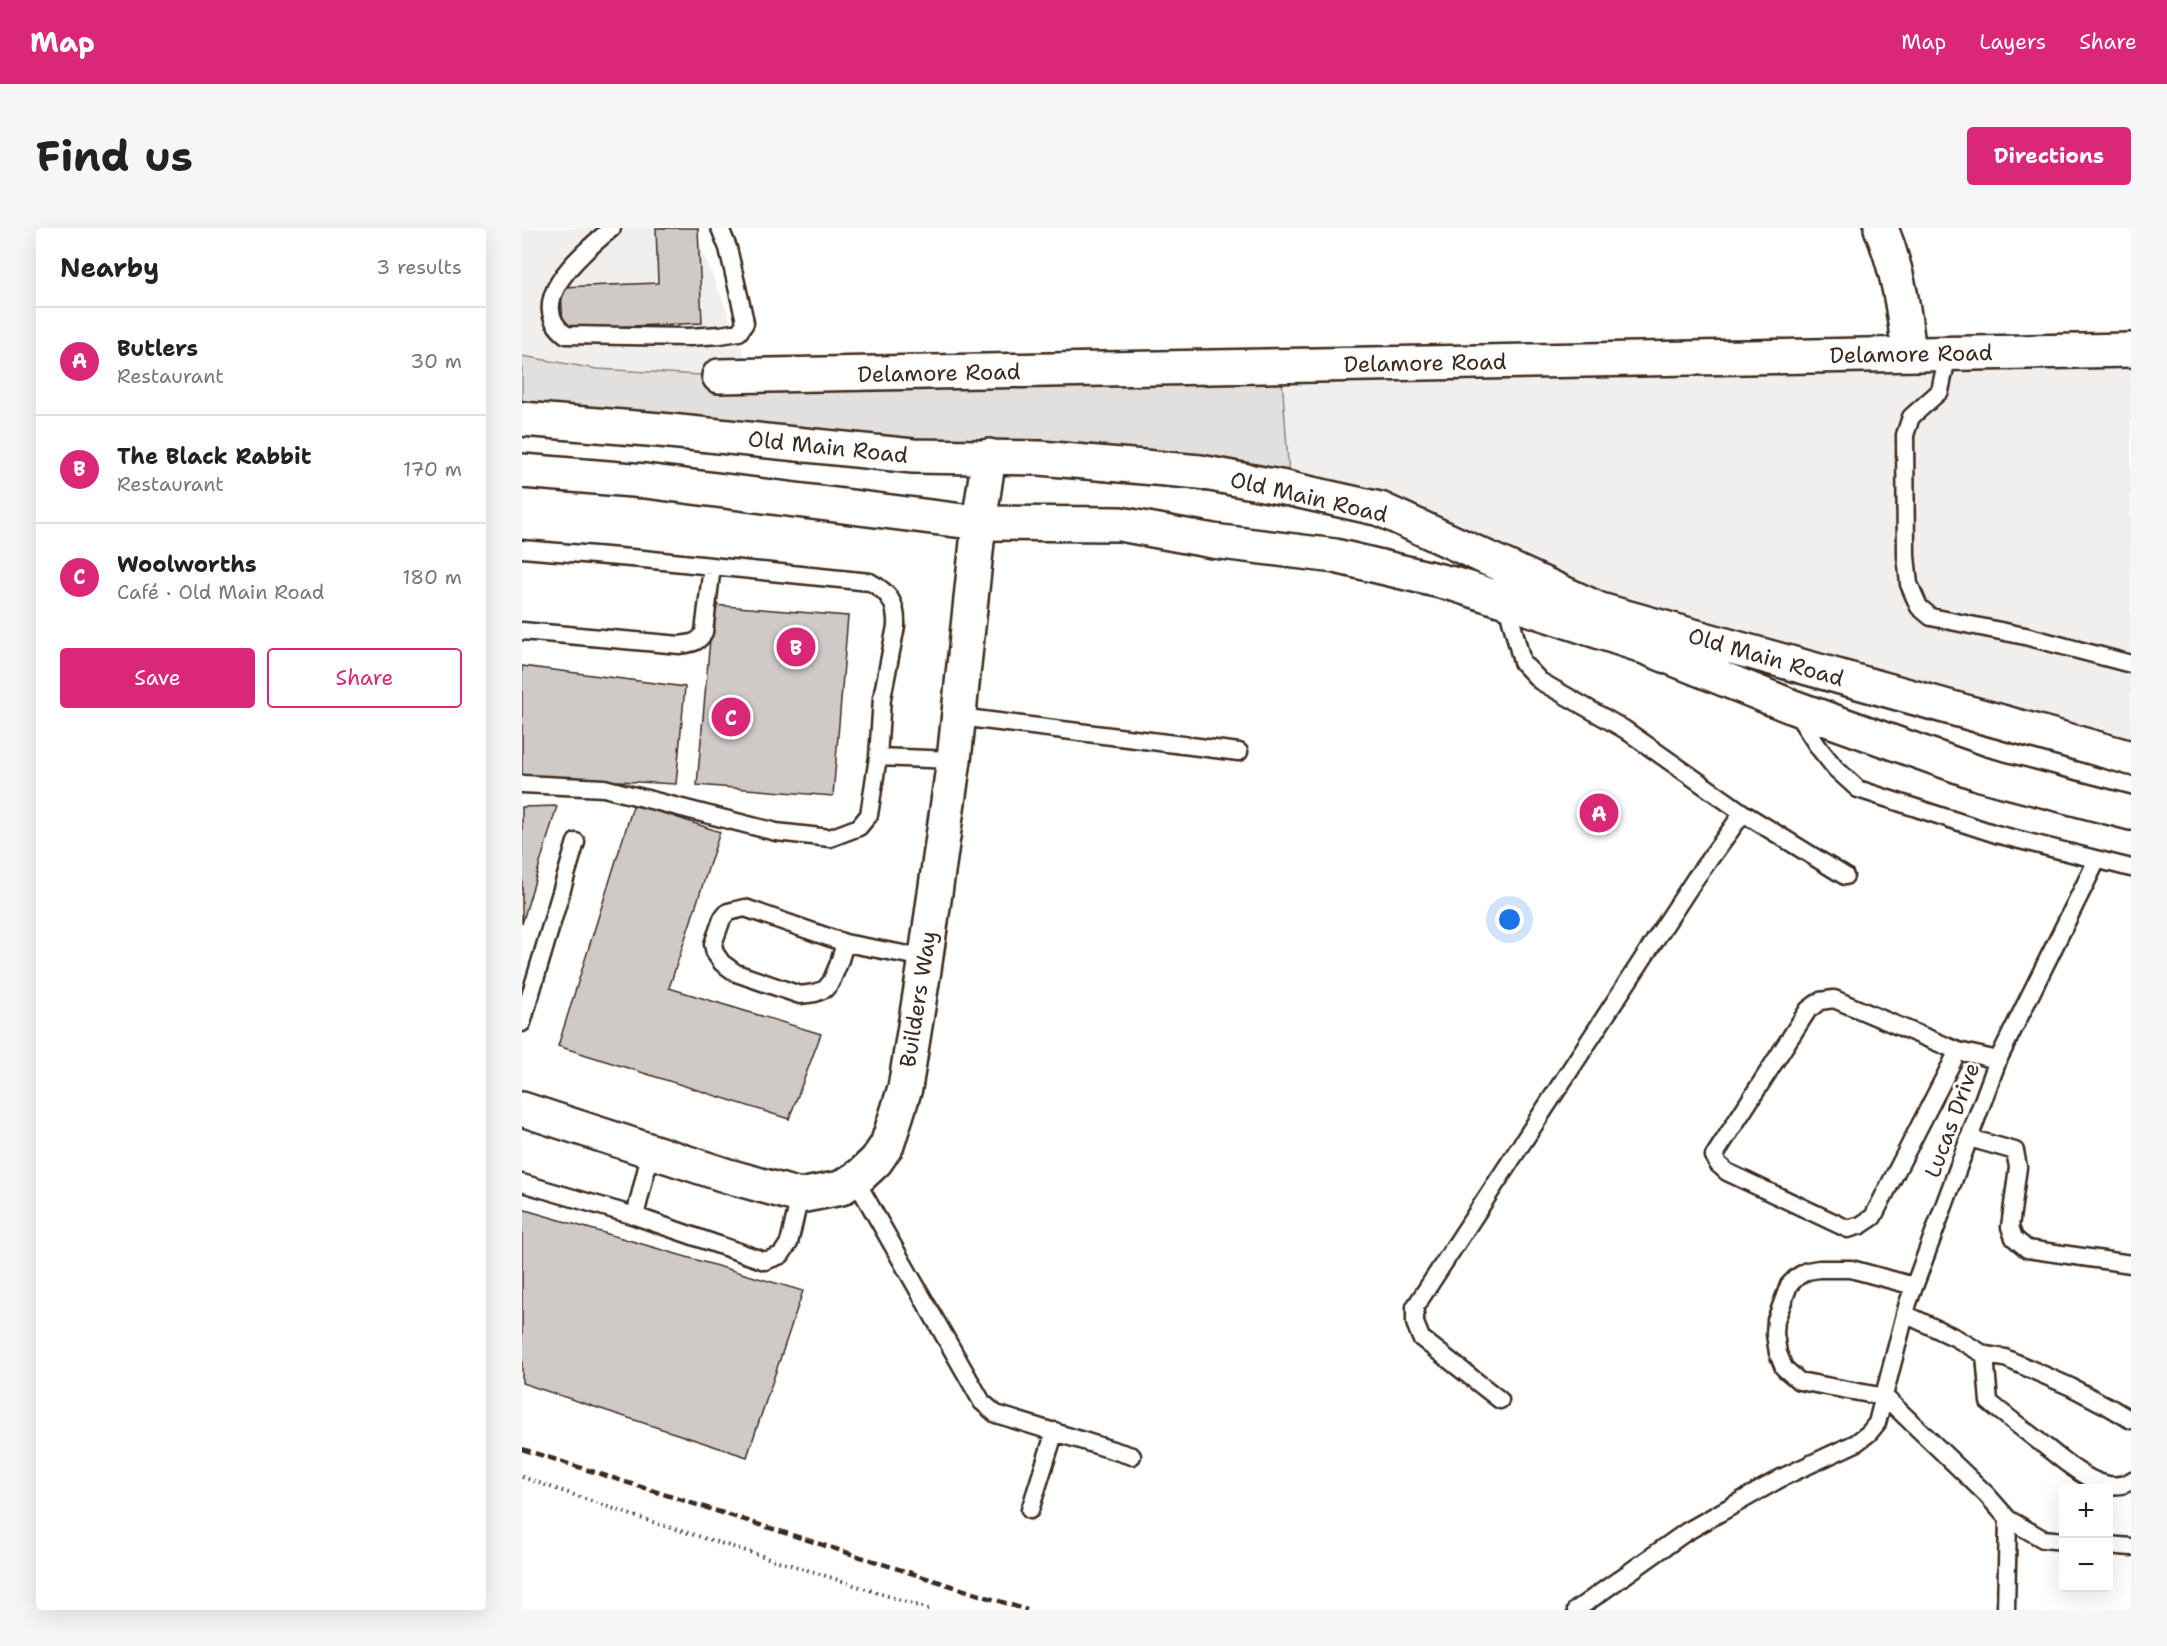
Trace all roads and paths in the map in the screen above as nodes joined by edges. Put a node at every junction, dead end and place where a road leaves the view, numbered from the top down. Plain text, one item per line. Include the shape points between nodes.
1 (612, 228) edge
2 (720, 228) edge
3 (1881, 228) edge
4 (2131, 350) edge
5 (1948, 353) junction
6 (1909, 354) junction
7 (719, 376) dead end
8 (524, 417) edge
9 (990, 456) junction
10 (522, 471) edge
11 (979, 523) junction
12 (522, 549) edge
13 (712, 566) junction
14 (1506, 601) junction
15 (522, 632) edge
16 (2130, 664) edge
17 (1792, 707) junction
18 (959, 717) junction
19 (1239, 752) dead end
20 (878, 757) junction
21 (2131, 759) edge
22 (954, 760) junction
23 (522, 784) edge
24 (1743, 813) junction
25 (2131, 813) edge
26 (576, 842) dead end
27 (2097, 860) junction
28 (2131, 868) edge
29 (1845, 876) dead end
30 (844, 943) junction
31 (925, 958) junction
32 (522, 1023) edge
33 (1958, 1051) junction
34 (1998, 1060) junction
35 (522, 1109) edge
36 (1969, 1138) junction
37 (651, 1151) junction
38 (855, 1179) junction
39 (522, 1183) edge
40 (800, 1196) junction
41 (635, 1216) junction
42 (2131, 1264) edge
43 (1914, 1286) junction
44 (1905, 1314) junction
45 (1985, 1354) junction
46 (1500, 1400) dead end
47 (1883, 1403) junction
48 (2131, 1420) edge
49 (1055, 1431) junction
50 (1132, 1456) dead end
51 (522, 1477) edge
52 (2131, 1481) edge
53 (1030, 1510) dead end
54 (2008, 1519) junction
55 (2059, 1541) edge
56 (2113, 1545) edge
57 (2131, 1547) edge
58 (931, 1610) edge
59 (1576, 1610) edge
60 (2006, 1610) edge

1 - 2 lane via 559,273 549,289 545,307 549,322 566,336 689,337 739,332 744,317
3 - 6 main road via 1902,296
4 - 5 main road, Delamore Road
5 - 6 main road, Delamore Road
5 - 16 lane via 1940,391 1911,417 1905,435 1906,556 1913,597 1931,617 2025,636
6 - 7 main road, Delamore Road
8 - 9 main road, Old Main Road via 913,456
9 - 11 main road, Builders Way
9 - 21 main road, Old Main Road via 1200,472 1380,509 1600,610
10 - 11 main road, Old Main Road
11 - 14 main road, Old Main Road via 1120,524 1213,541 1335,556 1457,585
11 - 18 main road, Builders Way
12 - 13 lane
13 - 15 lane via 704,632 695,643
13 - 20 lane via 870,582 889,595 897,615 882,698
14 - 17 main road, Old Main Road via 1637,644
14 - 24 lane via 1522,662 1540,681 1624,729
17 - 25 main road, Old Main Road via 1981,774
17 - 27 lane via 1819,748 1858,789 1996,834
18 - 19 lane
18 - 22 main road, Builders Way
20 - 22 lane
20 - 23 lane via 866,822 830,838 776,832 604,788
22 - 31 main road, Builders Way
24 - 29 lane
24 - 46 lane via 1695,879 1415,1307 1415,1323 1421,1338
26 - 32 lane
27 - 28 lane
27 - 34 lane, Lucas Drive
30 - 30 lane via 745,908 728,912 713,944 722,963 736,973 800,995 825,989 831,982
30 - 31 lane
31 - 38 main road, Builders Way via 905,1088 895,1122 876,1161
33 - 33 lane via 1834,999 1820,1001 1808,1010 1714,1156 1728,1172 1848,1228 1861,1225 1873,1217
33 - 34 lane
34 - 36 lane, Lucas Drive
35 - 37 main road, Builders Way
36 - 42 lane via 2015,1150 2018,1167 2010,1227 2014,1238 2027,1249
36 - 43 lane, Lucas Drive
37 - 40 main road, Builders Way
37 - 41 lane
38 - 40 main road, Builders Way via 841,1188
38 - 49 lane via 982,1402 996,1414
39 - 41 lane
40 - 41 lane via 789,1243 782,1255 765,1261
43 - 44 lane, Lucas Drive
43 - 47 lane via 1851,1269 1819,1269 1797,1277 1780,1306 1775,1334 1778,1353 1794,1379
44 - 45 lane
44 - 47 lane, Lucas Drive
45 - 48 lane via 2005,1358 2071,1387
45 - 52 lane via 1989,1402 2074,1471 2109,1485
47 - 54 lane via 1987,1495
47 - 59 lane, Lucas Drive via 1877,1423 1856,1443 1783,1477 1686,1532
49 - 50 lane
49 - 53 lane
51 - 58 path
54 - 55 lane via 2043,1539
54 - 60 lane
56 - 57 lane

